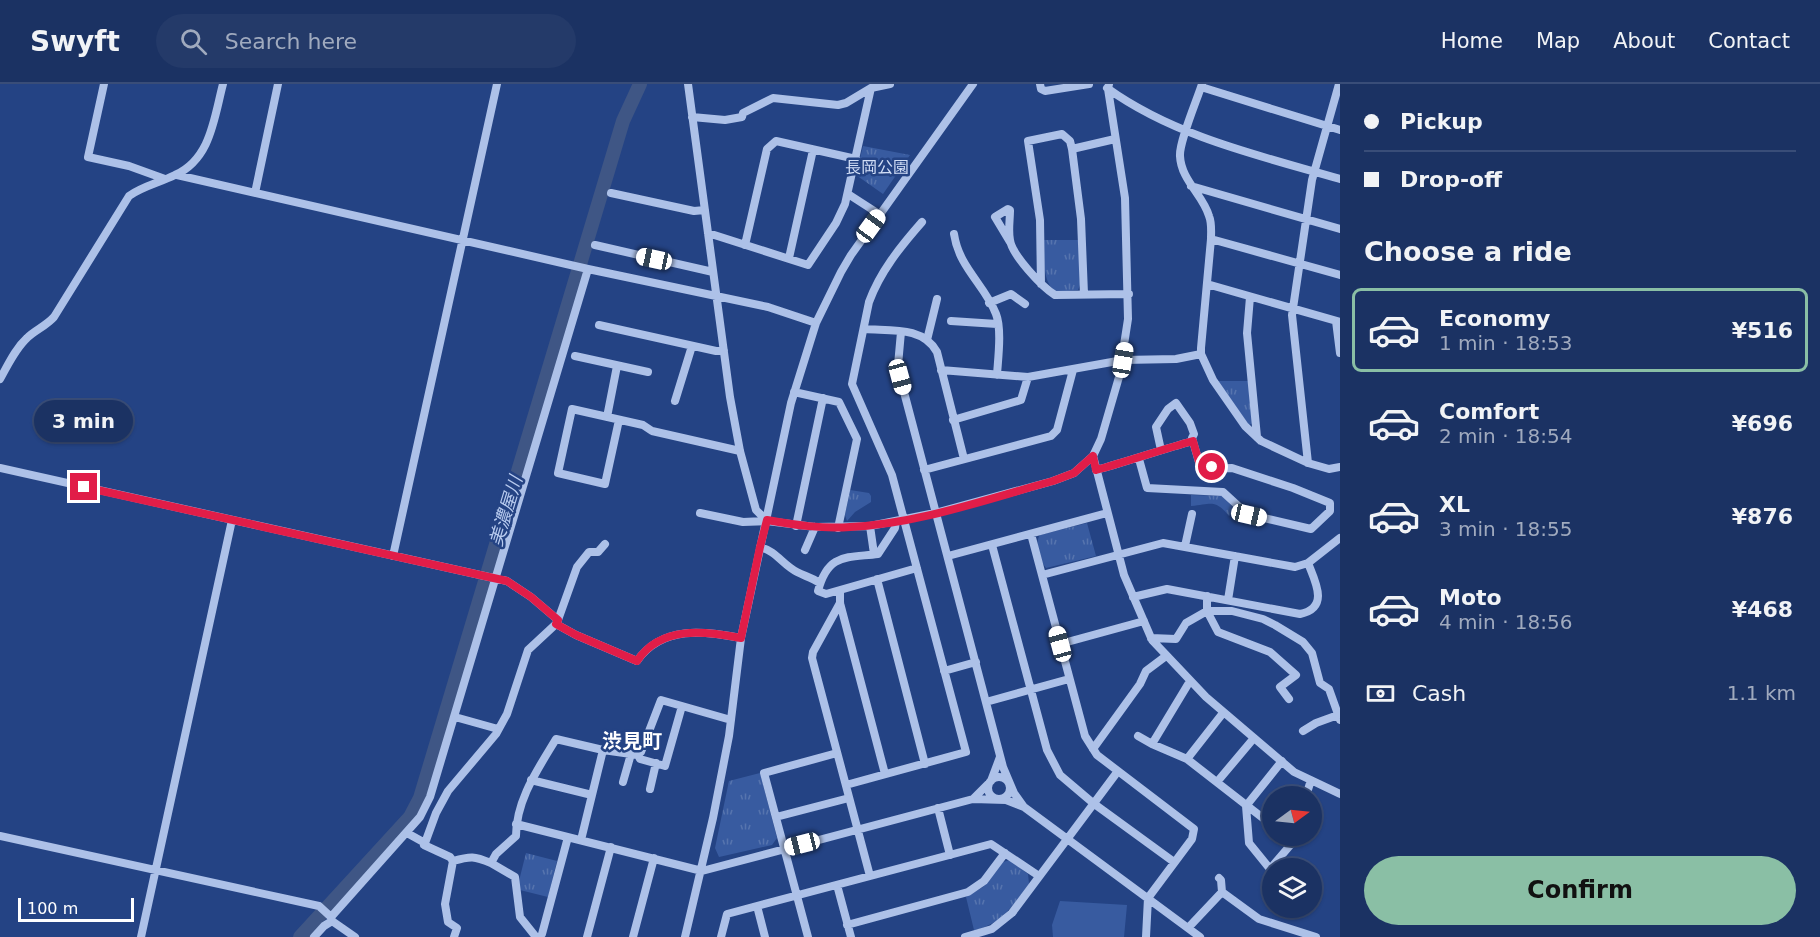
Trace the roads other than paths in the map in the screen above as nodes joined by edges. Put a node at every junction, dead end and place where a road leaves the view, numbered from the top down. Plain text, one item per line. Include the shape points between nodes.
1 (104, 84) edge
2 (223, 84) edge
3 (278, 84) edge
4 (497, 84) edge
5 (688, 84) edge
6 (890, 84) edge
7 (973, 84) edge
8 (1040, 84) edge
9 (1089, 84) edge
10 (1329, 84) edge
11 (1202, 85) edge
12 (1107, 86) edge
13 (1339, 86) edge
14 (871, 88) junction
15 (693, 117) junction
16 (1326, 127) junction
17 (1340, 130) edge
18 (1186, 131) junction
19 (1115, 140) junction
20 (1072, 149) junction
21 (813, 150) junction
22 (856, 159) junction
23 (1314, 171) junction
24 (177, 175) junction
25 (165, 179) junction
26 (1340, 179) edge
27 (1191, 186) junction
28 (255, 193) junction
29 (611, 193) dead end
30 (848, 194) junction
31 (705, 210) junction
32 (879, 214) junction
33 (1306, 219) junction
34 (922, 222) dead end
35 (1340, 229) edge
36 (708, 233) junction
37 (954, 234) dead end
38 (1211, 239) junction
39 (463, 240) junction
40 (1010, 242) dead end
41 (595, 245) dead end
42 (745, 245) junction
43 (789, 258) junction
44 (1300, 264) junction
45 (588, 269) junction
46 (713, 272) junction
47 (1340, 276) edge
48 (1041, 284) junction
49 (1207, 284) junction
50 (1084, 294) junction
51 (1129, 294) junction
52 (716, 297) junction
53 (1250, 297) junction
54 (937, 299) dead end
55 (989, 303) junction
56 (1025, 304) dead end
57 (1293, 309) junction
58 (951, 321) dead end
59 (1338, 321) edge
60 (816, 323) junction
61 (997, 324) junction
62 (599, 325) dead end
63 (865, 328) junction
64 (901, 332) junction
65 (927, 340) junction
66 (692, 346) junction
67 (724, 351) junction
68 (1340, 353) edge
69 (1201, 354) junction
70 (575, 357) dead end
71 (1123, 360) junction
72 (617, 366) junction
73 (941, 370) junction
74 (1073, 370) junction
75 (648, 372) dead end
76 (998, 375) junction
77 (1028, 377) junction
78 (0, 379) edge
79 (794, 392) junction
80 (822, 399) junction
81 (675, 401) dead end
82 (607, 417) junction
83 (619, 420) junction
84 (953, 420) junction
85 (1257, 437) junction
86 (1193, 441) junction
87 (1161, 450) junction
88 (740, 451) junction
89 (1093, 456) junction
90 (964, 459) junction
91 (1139, 459) junction
92 (1308, 463) junction
93 (1340, 466) edge
94 (0, 468) edge
95 (924, 470) junction
96 (1096, 470) junction
97 (700, 513) dead end
98 (935, 513) junction
99 (1107, 513) junction
100 (1192, 514) dead end
101 (232, 520) junction
102 (767, 520) junction
103 (900, 520) junction
104 (796, 526) junction
105 (870, 526) junction
106 (815, 527) junction
107 (838, 528) junction
108 (1031, 534) junction
109 (1340, 538) edge
110 (605, 544) dead end
111 (992, 545) junction
112 (1185, 546) junction
113 (760, 547) junction
114 (805, 550) dead end
115 (874, 554) junction
116 (1118, 554) junction
117 (393, 556) junction
118 (948, 556) junction
119 (1235, 556) junction
120 (1308, 563) junction
121 (917, 568) junction
122 (1042, 575) junction
123 (495, 579) junction
124 (877, 579) junction
125 (820, 583) junction
126 (840, 590) junction
127 (1207, 596) junction
128 (1133, 597) junction
129 (1228, 600) junction
130 (840, 603) junction
131 (1207, 611) junction
132 (1144, 621) junction
133 (557, 622) junction
134 (741, 638) junction
135 (1151, 638) junction
136 (1060, 644) junction
137 (1166, 656) junction
138 (976, 662) junction
139 (945, 671) junction
140 (1069, 679) junction
141 (1190, 681) junction
142 (1030, 690) junction
143 (1289, 699) dead end
144 (986, 702) junction
145 (682, 706) junction
146 (1223, 713) junction
147 (455, 717) junction
148 (1339, 718) edge
149 (731, 720) junction
150 (498, 729) junction
151 (1303, 731) dead end
152 (1138, 736) dead end
153 (1254, 738) junction
154 (1152, 744) junction
155 (1094, 749) junction
156 (603, 750) junction
157 (837, 753) junction
158 (634, 755) junction
159 (1000, 756) junction
160 (1187, 759) junction
161 (1282, 761) junction
162 (656, 763) junction
163 (925, 764) junction
164 (1118, 771) junction
165 (885, 774) junction
166 (531, 780) junction
167 (991, 780) junction
168 (1311, 780) junction
169 (623, 782) dead end
170 (1217, 782) junction
171 (1009, 784) junction
172 (846, 785) junction
173 (1309, 786) edge
174 (650, 789) dead end
175 (1340, 794) edge
176 (592, 795) junction
177 (849, 798) junction
178 (972, 799) junction
179 (998, 799) junction
180 (1094, 803) junction
181 (1246, 806) junction
182 (1024, 807) junction
183 (938, 808) junction
184 (776, 818) junction
185 (1262, 818) edge
186 (516, 824) junction
187 (858, 830) junction
188 (407, 833) junction
189 (0, 837) edge
190 (568, 837) junction
191 (1067, 839) junction
192 (581, 840) junction
193 (425, 843) junction
194 (1289, 846) edge
195 (611, 847) junction
196 (784, 849) junction
197 (1005, 853) junction
198 (950, 855) junction
199 (654, 858) junction
200 (453, 861) junction
201 (1174, 862) junction
202 (491, 863) junction
203 (155, 870) junction
204 (702, 871) junction
205 (870, 876) junction
206 (1039, 876) junction
207 (1219, 878) dead end
208 (837, 885) junction
209 (1222, 892) junction
210 (797, 895) junction
211 (1148, 898) junction
212 (757, 906) junction
213 (332, 919) junction
214 (848, 925) junction
215 (1188, 928) junction
216 (688, 934) edge
217 (141, 937) edge
218 (314, 937) edge
219 (355, 937) edge
220 (454, 937) edge
221 (538, 937) edge
222 (587, 937) edge
223 (633, 937) edge
224 (721, 937) edge
225 (765, 937) edge
226 (808, 937) edge
227 (851, 937) edge
228 (965, 937) edge
229 (1146, 937) edge
230 (1200, 937) edge
231 (1316, 937) edge

1 - 25 street via 88,157
2 - 24 street via 205,149
3 - 28 street
4 - 39 street
5 - 15 street
6 - 14 street
7 - 32 street
8 - 9 street via 1045,91
10 - 13 street
11 - 16 street
11 - 18 street
12 - 18 street via 1142,110
12 - 19 street
13 - 16 street
14 - 15 street via 838,105 773,98 742,117
14 - 22 street
15 - 31 street
16 - 17 street
16 - 23 street
18 - 23 street
18 - 27 street via 1180,156
19 - 20 street
19 - 51 street via 1125,198
20 - 48 street via 1069,138 1062,134 1028,141 1040,212
20 - 50 street via 1081,219
21 - 22 street
21 - 42 street via 776,141 767,149
21 - 43 street
22 - 30 street
23 - 26 street
23 - 33 street
24 - 25 street
24 - 28 street
25 - 78 street via 129,196 54,317 18,346
27 - 33 street
27 - 38 street via 1209,214
28 - 39 street
29 - 31 street
30 - 32 street
30 - 43 street via 836,223 808,264
31 - 36 street
32 - 60 street via 841,272
33 - 35 street
33 - 44 street
34 - 63 street via 880,276 869,302
36 - 42 street
36 - 46 street
37 - 55 street via 957,251
38 - 44 street
38 - 49 street
39 - 45 street
39 - 117 street
40 - 48 street via 1028,272
41 - 46 street
42 - 43 street
44 - 47 street
44 - 57 street
45 - 52 street
45 - 123 street
46 - 52 street
48 - 50 street via 1055,295
49 - 53 street
49 - 69 street
50 - 51 street
51 - 71 street
52 - 60 street via 768,306
52 - 67 street
53 - 57 street
53 - 85 street via 1247,333
54 - 65 street
55 - 56 street via 1011,294
55 - 61 street via 996,312
57 - 59 street
57 - 92 street
58 - 61 street
59 - 68 street
60 - 79 street
61 - 76 street
62 - 66 street
63 - 64 street
63 - 103 street via 852,384 889,465
64 - 65 street via 919,334
64 - 95 street via 900,377
65 - 73 street via 937,352
66 - 67 street
66 - 81 street
67 - 88 street
69 - 71 street via 1176,359
69 - 85 street via 1215,383
70 - 72 street
71 - 74 street
71 - 89 street
72 - 75 street
72 - 82 street
73 - 76 street
73 - 84 street
74 - 77 street
74 - 90 street via 1057,430 1051,436
76 - 77 street
77 - 84 street via 1021,400
79 - 80 street
79 - 102 street
80 - 104 street
80 - 107 street via 839,402 857,439
82 - 83 street
82 - 83 street via 572,409 558,473 605,484
83 - 88 street
84 - 90 street
85 - 92 street
86 - 87 street
86 - 87 street via 1190,423 1176,403 1156,427
86 - 91 street via 1201,469 1232,468 1293,488 1330,503 1330,512 1311,529 1247,514 1222,492 1147,488
87 - 91 street
88 - 102 street via 756,510
89 - 96 street
89 - 98 street via 1074,473 1053,481
90 - 95 street
91 - 96 street
92 - 93 street via 1329,469
94 - 101 street
95 - 98 street
96 - 99 street
97 - 102 street via 743,522
98 - 103 street
98 - 118 street
99 - 108 street
99 - 116 street
100 - 112 street
101 - 117 street
101 - 203 street
102 - 104 street
102 - 113 street
103 - 105 street
103 - 115 street via 878,554
103 - 121 street
104 - 106 street
105 - 107 street
105 - 115 street
106 - 107 street
106 - 114 street
108 - 111 street
108 - 122 street
109 - 120 street
110 - 133 street via 598,552 589,552 577,567
111 - 118 street
111 - 142 street
112 - 116 street via 1160,543
112 - 119 street
113 - 125 street
113 - 134 street
115 - 125 street via 839,560
116 - 122 street
116 - 128 street
117 - 123 street
118 - 138 street
119 - 120 street via 1290,567
119 - 129 street
120 - 129 street via 1319,594 1309,612 1294,614
121 - 124 street
121 - 139 street
122 - 136 street
123 - 133 street via 507,581 531,597
123 - 147 street
124 - 126 street
124 - 163 street
125 - 126 street via 818,591 826,594
126 - 130 street
127 - 128 street via 1167,589
127 - 129 street
127 - 131 street
128 - 132 street
130 - 157 street via 812,655
130 - 165 street
131 - 135 street via 1186,623 1176,639
131 - 143 street via 1218,632 1270,652 1296,675 1280,687
131 - 148 street via 1232,611 1263,619 1303,642 1312,653 1320,682 1329,689
132 - 135 street
132 - 136 street
133 - 134 street via 576,635 637,661 648,648 678,633 712,632
133 - 150 street via 528,650 507,714
134 - 149 street
135 - 137 street
136 - 140 street
137 - 141 street
137 - 155 street via 1146,671
138 - 139 street
138 - 144 street
139 - 163 street via 966,752
140 - 142 street
140 - 155 street via 1086,736
141 - 146 street
141 - 154 street
142 - 144 street
142 - 180 street via 1047,750 1060,775
144 - 159 street
145 - 149 street
145 - 158 street via 661,700 641,752
145 - 162 street via 665,766
146 - 153 street
146 - 160 street
147 - 150 street
147 - 188 street via 430,797
148 - 151 street via 1316,723
149 - 204 street
150 - 193 street via 448,791
152 - 154 street
153 - 161 street
153 - 170 street
154 - 160 street
155 - 164 street
156 - 158 street
156 - 166 street via 556,739
156 - 176 street
157 - 172 street
157 - 184 street via 764,773
158 - 162 street
158 - 169 street
159 - 167 street
159 - 171 street
160 - 170 street
161 - 168 street
161 - 181 street
162 - 174 street
163 - 165 street
164 - 180 street
164 - 201 street via 1194,829 1192,839
165 - 172 street
166 - 176 street
166 - 186 street
167 - 171 street via 1002,777
167 - 178 street
167 - 179 street via 989,792
168 - 173 street
168 - 175 street
170 - 181 street
171 - 179 street via 1007,796
171 - 182 street
172 - 177 street
176 - 192 street
177 - 184 street
177 - 187 street
178 - 179 street
178 - 183 street
179 - 182 street
180 - 191 street
180 - 201 street
181 - 185 street
181 - 194 street via 1249,843 1270,869
182 - 191 street
183 - 187 street
183 - 198 street
184 - 196 street
186 - 190 street
186 - 202 street via 516,836
187 - 196 street
187 - 205 street
188 - 193 street
188 - 213 street
189 - 203 street
190 - 192 street
190 - 221 street
191 - 206 street
191 - 211 street
192 - 195 street
193 - 200 street
195 - 199 street
195 - 222 street
196 - 204 street
196 - 210 street
197 - 198 street via 991,844
197 - 206 street
197 - 214 street via 972,890
198 - 205 street
199 - 204 street
199 - 223 street
200 - 202 street via 476,856
200 - 220 street via 445,906 448,922 457,928
201 - 211 street
202 - 221 street via 515,877 520,917
203 - 213 street via 319,906
203 - 217 street
204 - 216 street
205 - 208 street
206 - 228 street via 1006,919 992,929
207 - 209 street
208 - 210 street
208 - 214 street
209 - 215 street
209 - 231 street via 1259,919
210 - 212 street
210 - 226 street
211 - 215 street
211 - 229 street
212 - 224 street via 727,914
212 - 225 street
213 - 218 street
213 - 219 street
214 - 227 street
215 - 230 street

